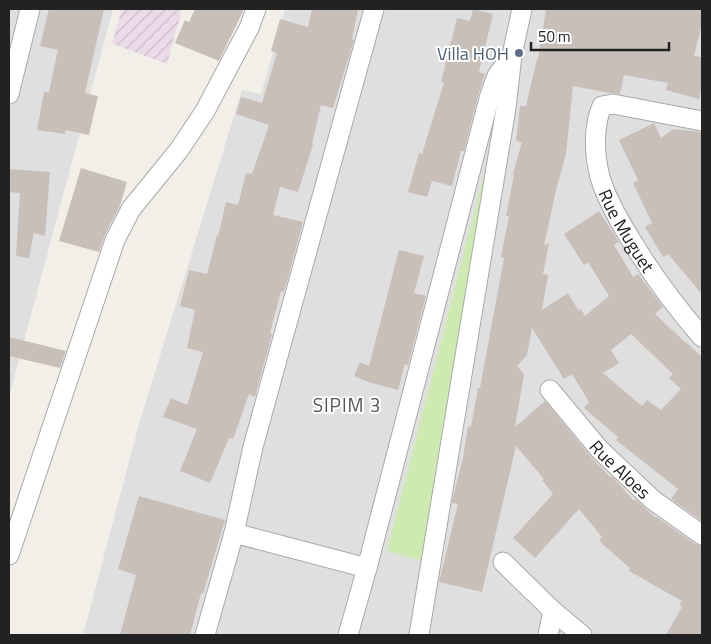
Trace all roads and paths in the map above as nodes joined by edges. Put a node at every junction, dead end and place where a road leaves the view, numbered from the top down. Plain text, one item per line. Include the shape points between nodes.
1 (30, 9) edge
2 (256, 9) edge
3 (374, 9) edge
4 (522, 9) edge
5 (512, 54) junction
6 (9, 94) edge
7 (702, 121) edge
8 (702, 337) edge
9 (550, 390) dead end
10 (234, 533) junction
11 (702, 535) edge
12 (9, 555) edge
13 (503, 562) dead end
14 (367, 568) junction
15 (552, 611) junction
16 (205, 635) edge
17 (348, 635) edge
18 (419, 635) edge
19 (548, 635) edge
20 (582, 635) edge

1 - 6 street
2 - 12 street via 205,111 179,150 131,209 115,240
3 - 10 street via 253,447
4 - 5 street
5 - 14 street via 497,76 490,95
5 - 18 street via 506,108
7 - 8 street, Rue Muguet via 612,104 602,106 597,117 596,148 600,177 612,209 646,265
9 - 11 street, Rue Aloes via 600,450 653,500
10 - 14 street
10 - 16 street
13 - 15 street
14 - 17 street
15 - 19 street
15 - 20 street

